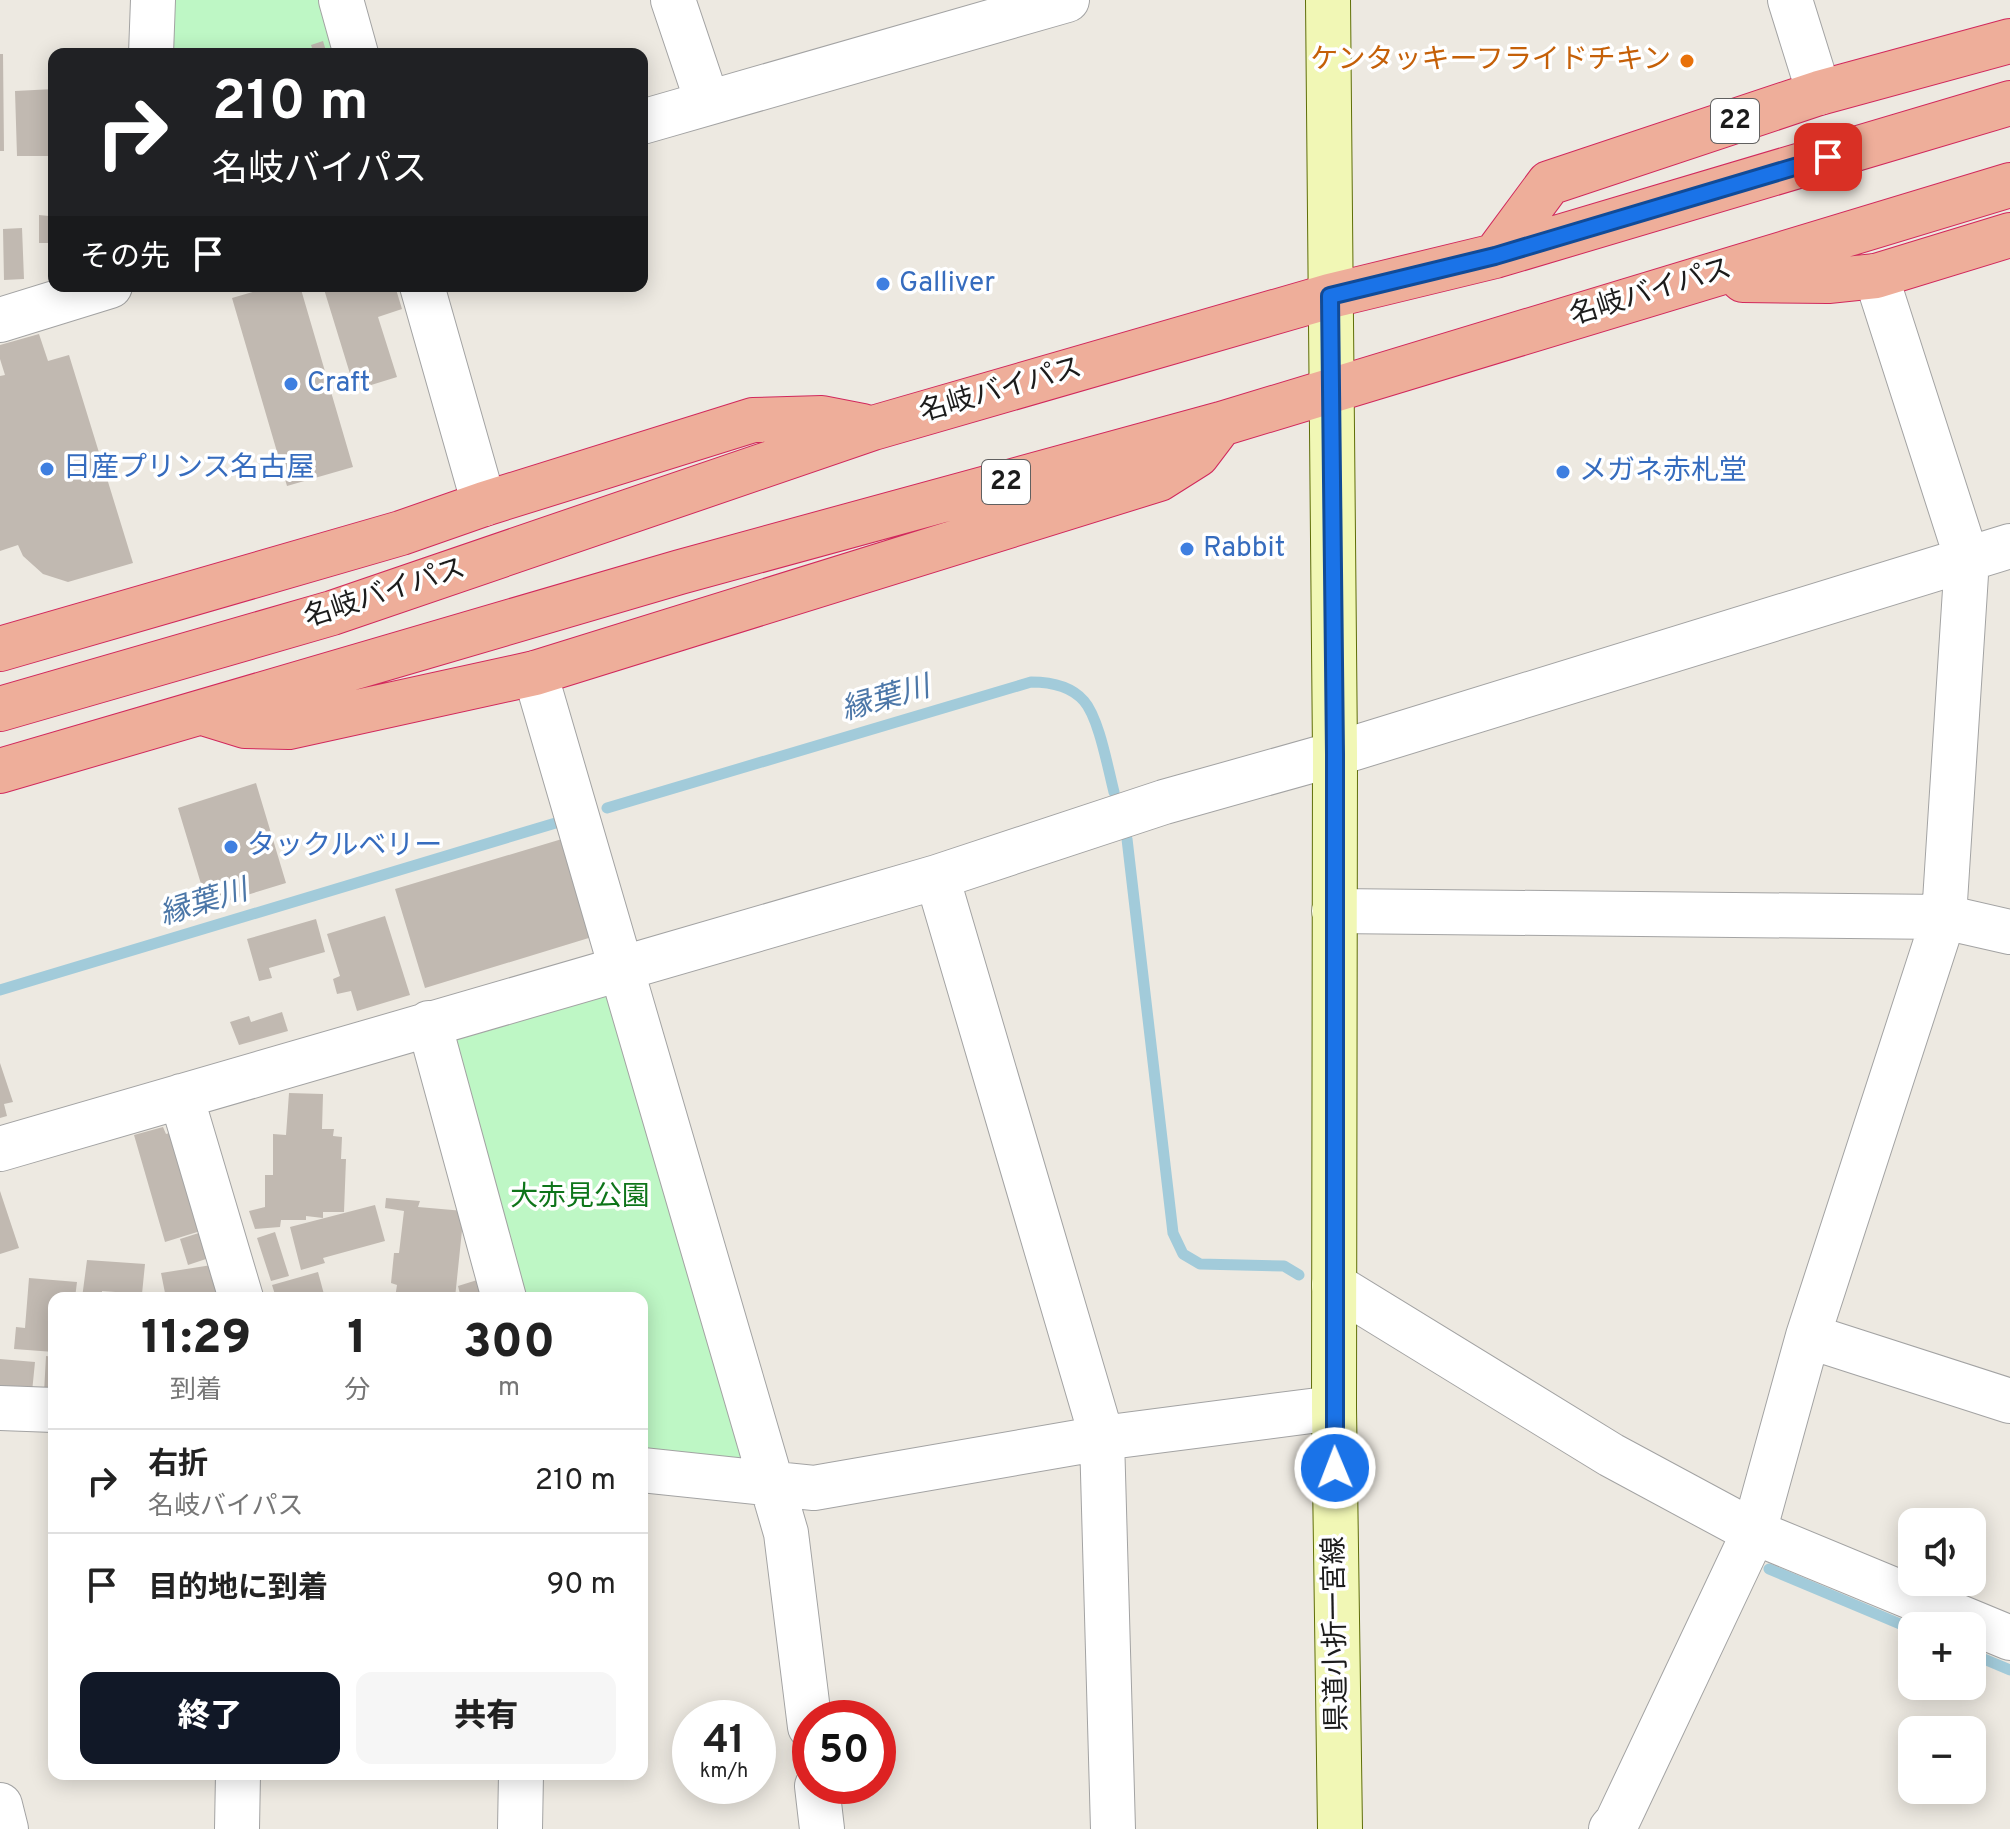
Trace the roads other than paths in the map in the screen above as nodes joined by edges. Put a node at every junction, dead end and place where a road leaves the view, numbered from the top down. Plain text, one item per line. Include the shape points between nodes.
1 (153, 0) edge
2 (341, 0) edge
3 (673, 0) edge
4 (1067, 0) edge
5 (1328, 0) edge
6 (1790, 0) edge
7 (2010, 41) edge
8 (151, 48) edge
9 (354, 48) edge
10 (1819, 93) junction
11 (707, 101) junction
12 (2010, 103) edge
13 (648, 120) edge
14 (2010, 185) edge
15 (2010, 235) edge
16 (1495, 256) junction
17 (1876, 276) junction
18 (1687, 283) junction
19 (91, 292) edge
20 (424, 292) edge
21 (1330, 296) junction
22 (0, 320) edge
23 (1331, 391) junction
24 (1221, 424) junction
25 (873, 428) junction
26 (484, 504) junction
27 (401, 533) junction
28 (2010, 546) edge
29 (1967, 559) junction
30 (680, 572) junction
31 (332, 613) junction
32 (621, 644) junction
33 (0, 649) edge
34 (535, 673) junction
35 (0, 709) edge
36 (201, 712) junction
37 (1335, 754) junction
38 (0, 771) edge
39 (937, 877) junction
40 (1334, 911) junction
41 (1944, 917) junction
42 (2010, 932) edge
43 (621, 967) junction
44 (429, 1023) junction
45 (181, 1096) junction
46 (0, 1149) edge
47 (1334, 1285) junction
48 (239, 1292) edge
49 (502, 1292) edge
50 (1808, 1336) junction
51 (2010, 1401) edge
52 (0, 1408) edge
53 (1334, 1408) junction
54 (48, 1410) edge
55 (1102, 1438) junction
56 (648, 1471) edge
57 (771, 1483) junction
58 (1754, 1532) junction
59 (2010, 1638) edge
60 (807, 1700) edge
61 (238, 1780) edge
62 (521, 1780) edge
63 (819, 1804) edge
64 (0, 1805) edge
65 (6, 1829) edge
66 (237, 1829) edge
67 (520, 1829) edge
68 (822, 1829) edge
69 (1113, 1829) edge
70 (1340, 1829) edge
71 (1611, 1829) edge

1 - 8 street
2 - 9 street
3 - 11 street
4 - 11 street
5 - 21 main road, 県道小折一宮線
6 - 10 street
7 - 10 highway, 22
10 - 16 highway, 22 via 1549,183
11 - 13 street
12 - 16 highway, 名岐バイパス / 22
14 - 18 highway, 名岐バイパス / 22
15 - 17 highway, 22
16 - 21 highway, 名岐バイパス / 22
17 - 18 highway, 22
17 - 29 street
18 - 23 highway, 名岐バイパス / 22
19 - 22 street
20 - 26 street
21 - 23 main road, 県道小折一宮線
21 - 25 highway, 名岐バイパス / 22
23 - 24 highway, 名岐バイパス / 22
23 - 37 main road, 県道小折一宮線
24 - 30 highway, 名岐バイパス / 22
24 - 32 highway, 22 via 1197,455 1159,479
25 - 26 highway, 22 via 822,418 753,420
25 - 31 highway, 名岐バイパス / 22
26 - 27 highway, 22
27 - 31 highway
27 - 33 highway, 22
28 - 29 street
29 - 37 street
29 - 41 street
30 - 32 highway
30 - 36 highway, 名岐バイパス / 22
31 - 35 highway, 名岐バイパス / 22
32 - 34 highway, 22
34 - 36 highway, 22 via 289,727 245,726
34 - 43 street
36 - 38 highway, 名岐バイパス / 22
37 - 39 street via 1164,802
37 - 40 main road, 県道小折一宮線
39 - 43 street
39 - 55 street
40 - 41 street
40 - 47 main road, 県道小折一宮線
41 - 42 street
41 - 50 street
43 - 44 street
43 - 57 street
44 - 45 street
44 - 49 street
45 - 46 street
45 - 48 street
47 - 53 main road, 県道小折一宮線
47 - 58 street via 1611,1455
50 - 51 street
50 - 58 street
52 - 54 street
53 - 55 street
53 - 70 main road, 県道小折一宮線
55 - 57 street via 814,1488
55 - 69 street
56 - 57 street
57 - 60 street via 786,1533
58 - 59 street
58 - 71 street
61 - 66 street
62 - 67 street
63 - 68 street
64 - 65 street

